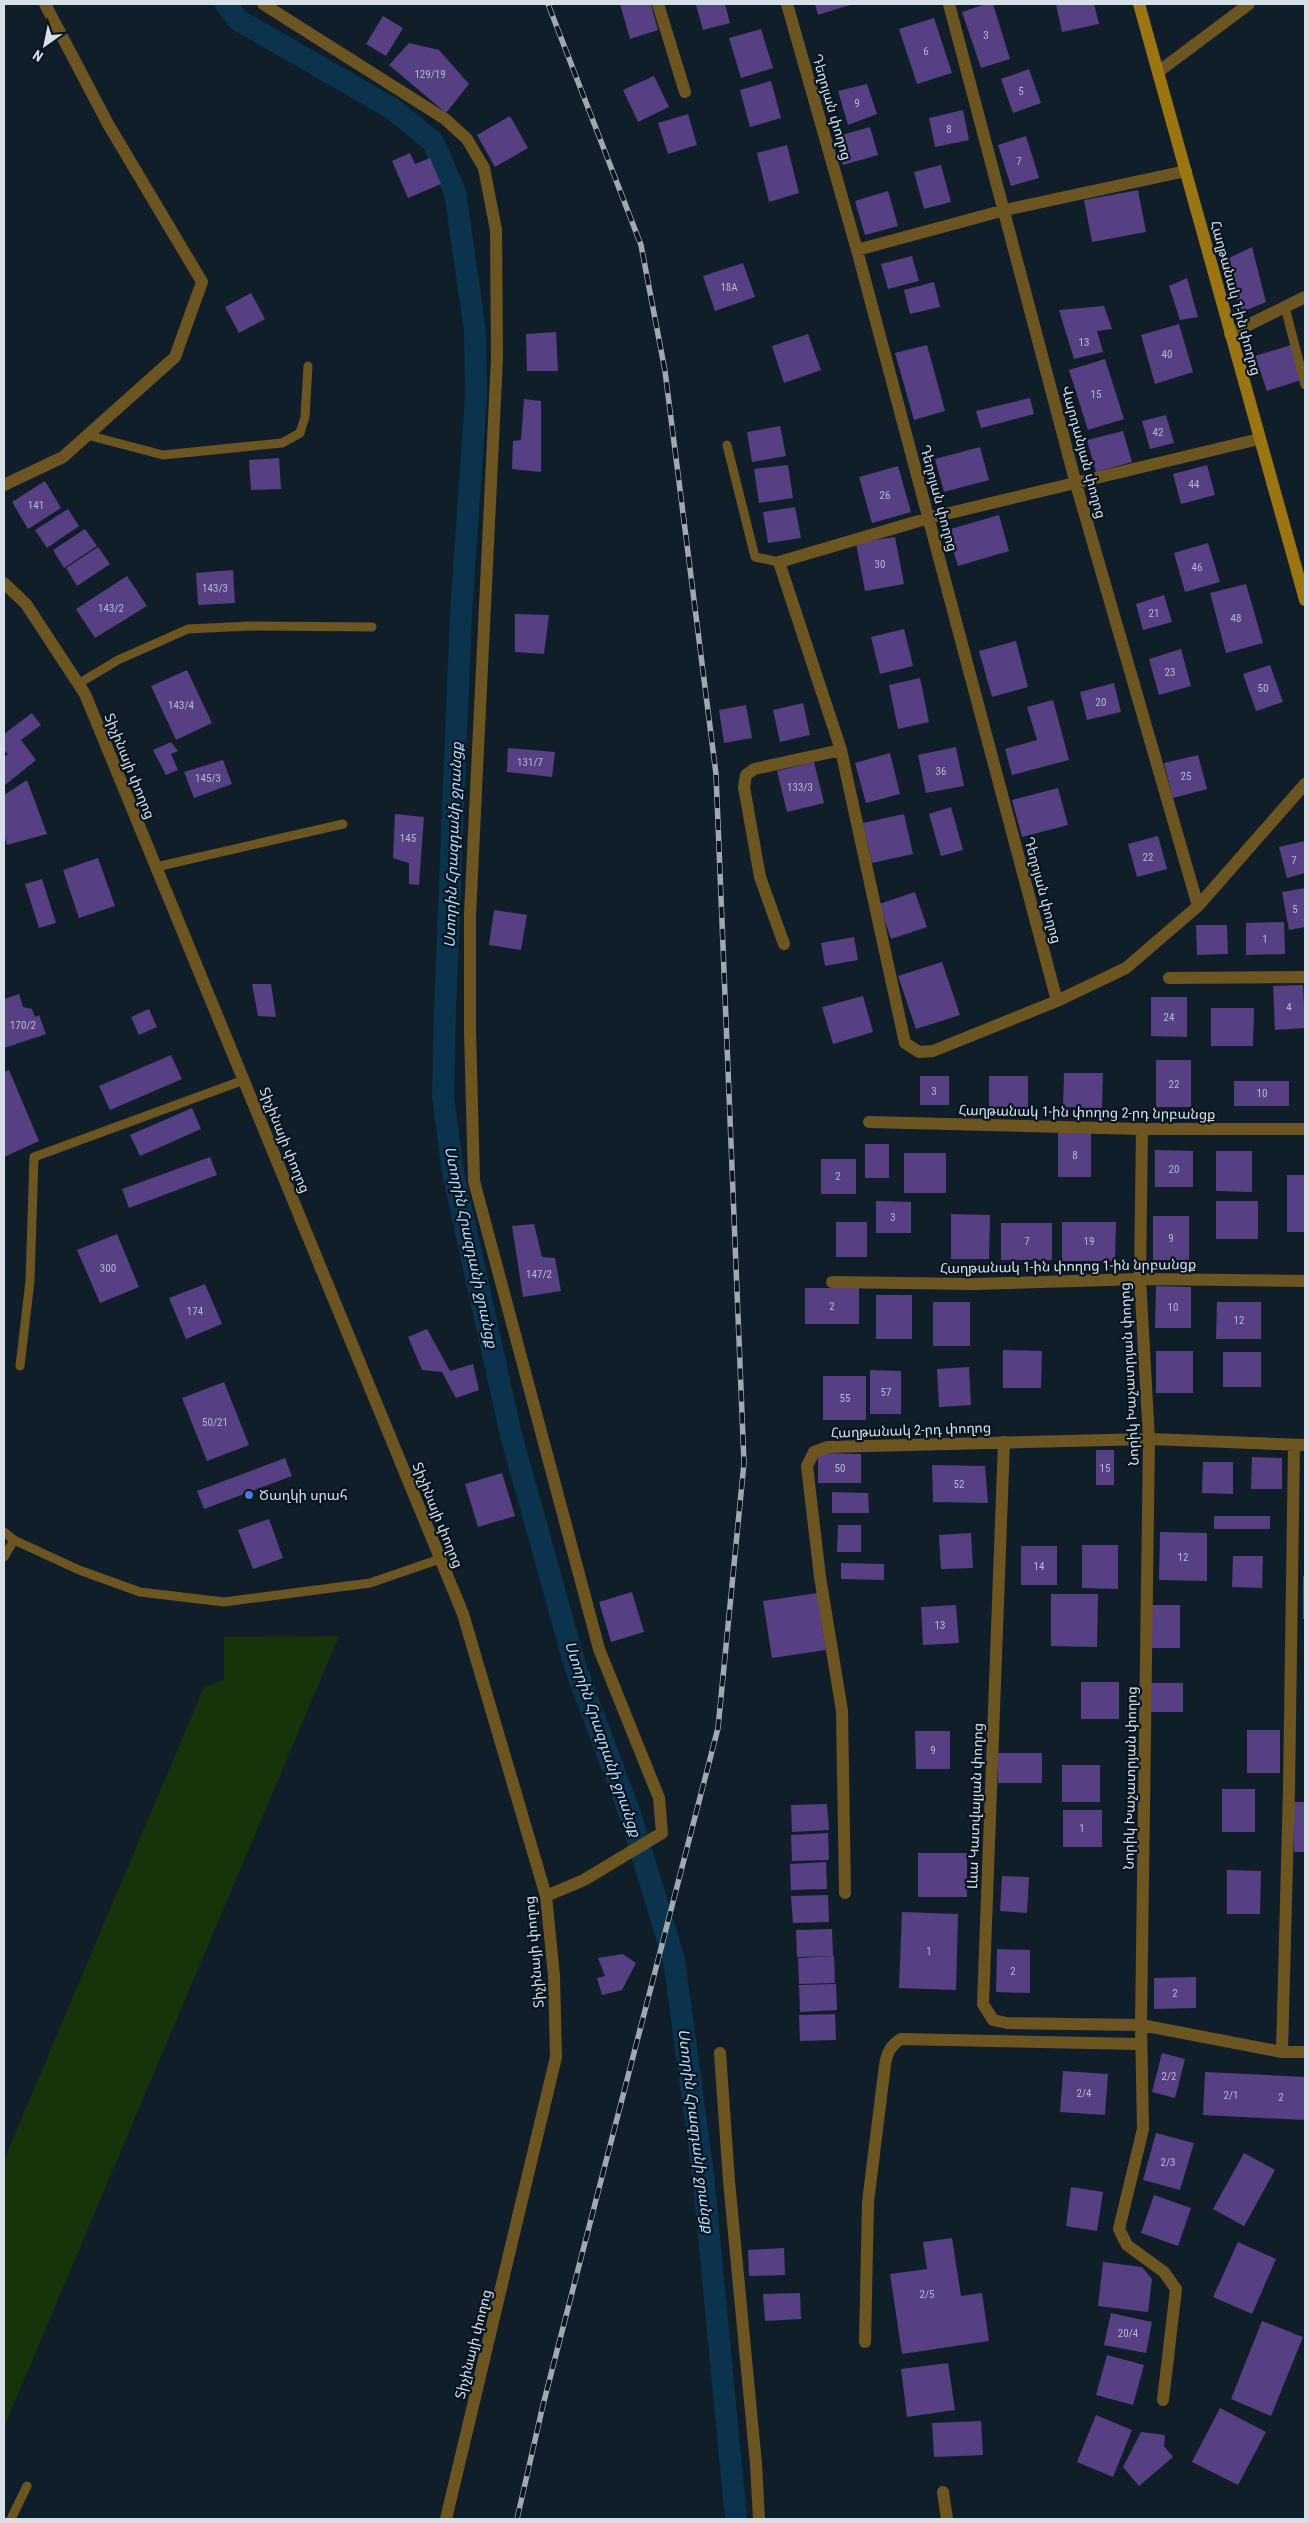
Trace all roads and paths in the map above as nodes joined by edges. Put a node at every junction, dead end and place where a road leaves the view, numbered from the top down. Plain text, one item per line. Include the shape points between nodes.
1 (45, 4) edge
2 (263, 4) edge
3 (658, 4) edge
4 (787, 4) edge
5 (949, 4) edge
6 (1139, 4) edge
7 (1249, 4) edge
8 (1158, 72) junction
9 (685, 92) dead end
10 (1186, 171) junction
11 (1005, 210) junction
12 (858, 250) junction
13 (1305, 297) edge
14 (1285, 307) junction
15 (1230, 334) junction
16 (308, 366) dead end
17 (1305, 385) edge
18 (87, 435) junction
19 (1259, 439) junction
20 (727, 445) dead end
21 (1076, 484) junction
22 (4, 485) edge
23 (929, 518) junction
24 (779, 562) junction
25 (4, 583) edge
26 (1305, 600) edge
27 (372, 627) dead end
28 (78, 684) junction
29 (841, 750) junction
30 (1305, 784) edge
31 (343, 824) dead end
32 (156, 867) junction
33 (1198, 906) junction
34 (784, 944) dead end
35 (1305, 977) edge
36 (1169, 978) dead end
37 (1057, 1001) junction
38 (244, 1080) junction
39 (869, 1122) dead end
40 (1142, 1129) junction
41 (1305, 1129) edge
42 (1140, 1278) junction
43 (1305, 1281) edge
44 (832, 1282) dead end
45 (20, 1366) dead end
46 (1149, 1439) junction
47 (1004, 1442) junction
48 (1300, 1445) edge
49 (4, 1532) edge
50 (14, 1540) junction
51 (4, 1557) edge
52 (440, 1559) junction
53 (845, 1893) dead end
54 (546, 1896) junction
55 (1141, 2025) junction
56 (1141, 2044) junction
57 (720, 2052) dead end
58 (1282, 2052) junction
59 (1305, 2052) edge
60 (865, 2342) dead end
61 (1163, 2400) dead end
62 (27, 2486) dead end
63 (943, 2492) dead end
64 (11, 2519) edge
65 (446, 2519) edge
66 (759, 2519) edge
67 (947, 2519) edge

1 - 18 street via 108,124 202,282 175,357
2 - 54 street via 446,119 467,139 484,168 496,230 497,358 470,915 474,1181 599,1649 658,1798 662,1833 584,1880
3 - 9 street
4 - 12 street, Դեղոյան փողոց
5 - 11 street, Վարդանյան փողոց
6 - 8 main road, Հաղթանակ 1-ին փողոց
7 - 8 street
8 - 10 main road, Հաղթանակ 1-ին փողոց
10 - 11 street
10 - 15 main road, Հաղթանակ 1-ին փողոց
11 - 12 street
11 - 21 street, Վարդանյան փողոց
12 - 23 street, Դեղոյան փողոց
13 - 14 street
14 - 15 street
14 - 17 lane
15 - 19 main road, Հաղթանակ 1-ին փողոց
16 - 18 lane via 306,416 300,432 282,443 163,455
18 - 22 street via 62,457
19 - 21 street
19 - 26 main road, Հաղթանակ 1-ին փողոց
20 - 24 lane via 755,557
21 - 23 street
21 - 33 street, Վարդանյան փողոց
23 - 24 street
23 - 37 street, Դեղոյան փողոց
24 - 29 street
25 - 28 street, Տիչինայի փողոց via 26,604
27 - 28 lane via 188,629 118,660
28 - 32 street, Տիչինայի փողոց
29 - 34 street via 754,768 746,775 744,787 760,878
29 - 37 street via 905,1042 919,1052 933,1051
30 - 33 street
31 - 32 lane
32 - 38 street, Տիչինայի փողոց
33 - 37 street via 1126,968
35 - 36 street
38 - 45 lane via 34,1157 30,1281
38 - 52 street, Տիչինայի փողոց
39 - 40 street, Հաղթանակ 1-ին փողոց 2-րդ նրբանցք
40 - 41 street, Հաղթանակ 1-ին փողոց 2-րդ նրբանցք
40 - 42 street, Նորիկ Խաչատրյան փողոց
42 - 43 street, Հաղթանակ 1-ին փողոց 1-ին նրբանցք
42 - 44 street, Հաղթանակ 1-ին փողոց 1-ին նրբանցք via 975,1284
42 - 46 street, Նորիկ Խաչատրյան փողոց
46 - 47 street, Հաղթանակ 2-րդ փողոց
46 - 48 street, Հաղթանակ 2-րդ փողոց
46 - 55 street, Նորիկ Խաչատրյան փողոց
47 - 53 street, Հաղթանակ 2-րդ փողոց via 828,1447 814,1452 807,1466 820,1577 842,1710
47 - 55 street, Լևա Կատվալյան փողոց via 983,2004 993,2020 1007,2023
48 - 58 street
49 - 50 lane
50 - 51 lane
50 - 52 lane via 79,1570 140,1592 224,1602 370,1583
52 - 54 street, Տիչինայի փողոց via 463,1614
54 - 65 street, Տիչինայի փողոց via 554,1976 556,2057
55 - 56 street, Նորիկ Խաչատրյան փողոց
55 - 58 street, Լևա Կատվալյան փողոց
56 - 60 street via 901,2039 894,2044 888,2051 885,2065 868,2202
56 - 61 street, Նորիկ Խաչատրյան փողոց via 1143,2129 1119,2230 1127,2245 1164,2272 1176,2289
57 - 66 street
58 - 59 street, Լևա Կատվալյան փողոց
62 - 64 lane
63 - 67 street

